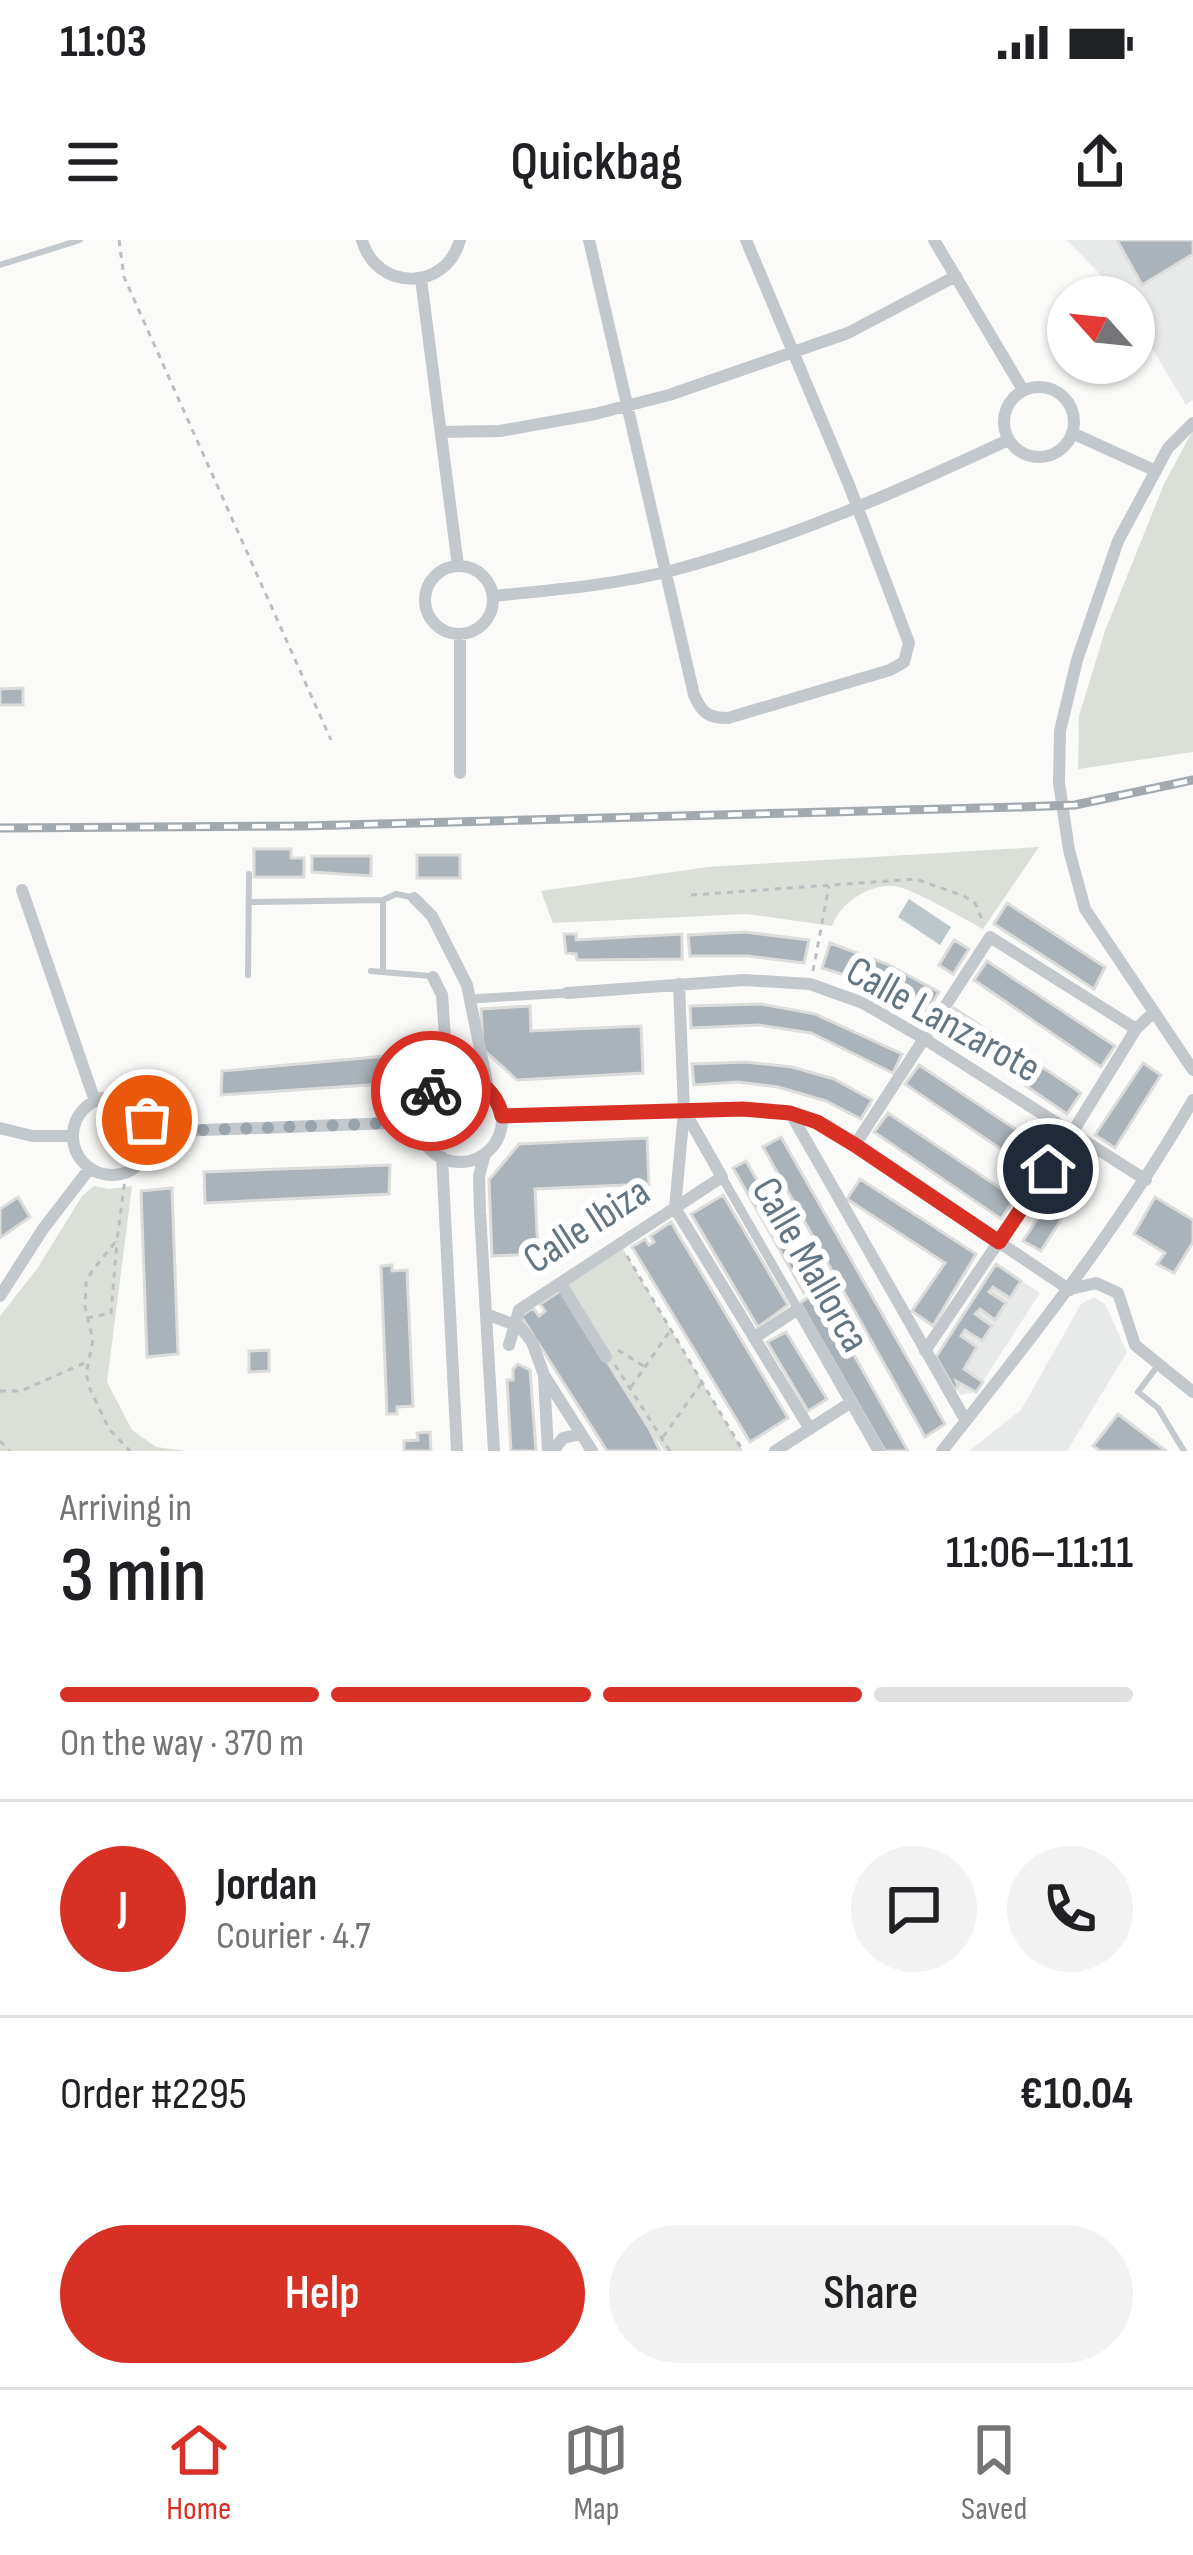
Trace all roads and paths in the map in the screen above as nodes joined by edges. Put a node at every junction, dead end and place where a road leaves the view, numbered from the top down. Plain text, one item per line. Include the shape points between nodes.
1 (80, 240) edge
2 (119, 240) edge
3 (362, 240) edge
4 (460, 240) edge
5 (589, 240) edge
6 (746, 240) edge
7 (934, 240) edge
8 (0, 265) edge
9 (956, 276) junction
10 (421, 279) junction
11 (796, 352) junction
12 (1023, 390) junction
13 (627, 406) junction
14 (1193, 423) edge
15 (441, 432) junction
16 (1072, 434) junction
17 (1008, 440) junction
18 (1156, 470) junction
19 (859, 510) junction
20 (458, 566) junction
21 (665, 572) junction
22 (493, 596) junction
23 (460, 634) junction
24 (331, 740) dead end
25 (460, 772) dead end
26 (249, 874) dead end
27 (829, 885) junction
28 (22, 890) dead end
29 (691, 895) dead end
30 (414, 898) joint
31 (383, 899) junction
32 (249, 902) junction
33 (990, 937) junction
34 (371, 971) dead end
35 (383, 972) junction
36 (248, 975) dead end
37 (434, 976) joint
38 (679, 984) junction
39 (810, 984) junction
40 (567, 993) joint
41 (472, 999) junction
42 (1153, 1013) junction
43 (1136, 1029) junction
44 (923, 1038) junction
45 (1193, 1070) edge
46 (448, 1080) junction
47 (489, 1089) junction
48 (1193, 1100) edge
49 (95, 1101) junction
50 (685, 1111) junction
51 (790, 1113) junction
52 (502, 1116) junction
53 (419, 1122) junction
54 (0, 1128) edge
55 (151, 1132) junction
56 (1072, 1133) junction
57 (73, 1136) junction
58 (855, 1145) junction
59 (485, 1154) junction
60 (442, 1157) junction
61 (90, 1168) junction
62 (126, 1172) junction
63 (722, 1177) junction
64 (1146, 1180) junction
65 (675, 1208) junction
66 (117, 1240) junction
67 (999, 1242) junction
68 (620, 1244) junction
69 (561, 1284) junction
70 (1070, 1290) junction
71 (0, 1296) edge
72 (797, 1309) junction
73 (487, 1314) junction
74 (87, 1318) junction
75 (513, 1322) junction
76 (671, 1330) junction
77 (754, 1338) junction
78 (508, 1345) junction
79 (925, 1352) junction
80 (538, 1358) junction
81 (610, 1360) junction
82 (88, 1361) junction
83 (489, 1361) junction
84 (1160, 1363) junction
85 (645, 1367) junction
86 (544, 1375) junction
87 (702, 1382) junction
88 (631, 1389) junction
89 (0, 1391) edge
90 (1193, 1392) edge
91 (850, 1403) junction
92 (966, 1421) junction
93 (810, 1429) junction
94 (581, 1434) junction
95 (662, 1438) junction
96 (0, 1441) edge
97 (10, 1451) edge
98 (130, 1451) edge
99 (457, 1451) edge
100 (494, 1451) edge
101 (550, 1451) edge
102 (592, 1451) edge
103 (670, 1451) edge
104 (742, 1451) edge
105 (775, 1451) edge
106 (879, 1451) edge
107 (942, 1451) edge
108 (1184, 1451) edge

1 - 8 lane
2 - 24 path via 124,277
3 - 10 street via 386,274
4 - 10 street via 449,262
5 - 13 street
6 - 11 street
7 - 9 street
9 - 11 street
9 - 12 street
10 - 15 street
11 - 13 street
11 - 19 street
12 - 16 street via 1058,392 1072,410
12 - 17 street via 1006,407
13 - 15 street via 500,431
13 - 21 street
14 - 18 street
15 - 20 street
16 - 17 street via 1048,457 1025,455
16 - 18 street
17 - 19 street
18 - 42 street via 1118,541 1077,660 1060,731 1059,783 1085,909
19 - 21 street
19 - 21 street via 909,643 904,662 890,670 712,718 694,695
20 - 22 street via 480,573
20 - 23 street via 430,581 424,603 433,624
21 - 22 street
22 - 23 street via 484,623
23 - 25 street
26 - 32 lane
27 - 29 path
27 - 33 path via 916,879 975,903
27 - 39 path
28 - 49 street
30 - 31 lane
30 - 41 street via 448,943
31 - 32 lane
31 - 35 lane
32 - 36 lane
33 - 43 street
33 - 44 street
34 - 35 lane
35 - 37 lane
37 - 46 street
38 - 39 street, Calle Lanzarote
38 - 40 street, Calle Lanzarote
38 - 50 street
39 - 44 street, Calle Lanzarote
40 - 41 street, Calle Lanzarote
41 - 47 street
42 - 43 street
42 - 45 street
43 - 56 street
44 - 56 street, Calle Lanzarote
44 - 58 street
46 - 47 street
46 - 53 street via 426,1096
47 - 52 street
48 - 64 street
49 - 55 street via 131,1102
49 - 57 street via 79,1115
50 - 51 street
50 - 52 street
50 - 63 street, Calle Mallorca
50 - 65 street
51 - 58 street
51 - 79 street
52 - 59 street
53 - 55 street
53 - 60 street via 425,1143
54 - 57 street
55 - 62 street via 147,1153
56 - 64 street, Calle Lanzarote
56 - 67 street
57 - 61 street
58 - 67 street
59 - 60 street via 464,1162
59 - 73 street via 479,1176
60 - 99 street
61 - 62 street
61 - 71 street
62 - 66 path
63 - 65 street, Calle Ibiza
63 - 72 street, Calle Mallorca
64 - 70 street
65 - 68 street, Calle Ibiza
65 - 77 street
66 - 74 path via 86,1283
66 - 74 path via 111,1313
67 - 70 street
67 - 79 street
68 - 69 street, Calle Ibiza
68 - 76 path
69 - 75 street, Calle Ibiza
69 - 81 street
70 - 84 street via 1096,1283 1118,1293 1135,1346
70 - 92 street
72 - 77 street
72 - 91 street, Calle Mallorca
73 - 75 street
73 - 83 street
74 - 82 path
75 - 78 street, Calle Ibiza
75 - 80 street
76 - 85 path
76 - 87 path
77 - 93 street
78 - 80 street
78 - 83 street
79 - 92 street
80 - 86 street
81 - 85 path via 618,1350
81 - 88 path
82 - 89 path via 21,1391
82 - 98 path via 101,1414
83 - 100 street
84 - 90 street
84 - 108 lane via 1138,1392
85 - 88 path
86 - 94 street
86 - 101 street
87 - 95 path
87 - 104 path
88 - 95 path
91 - 93 street
91 - 106 street, Calle Mallorca
92 - 107 street
93 - 105 street
94 - 101 street
94 - 102 street
95 - 103 path
96 - 97 path

